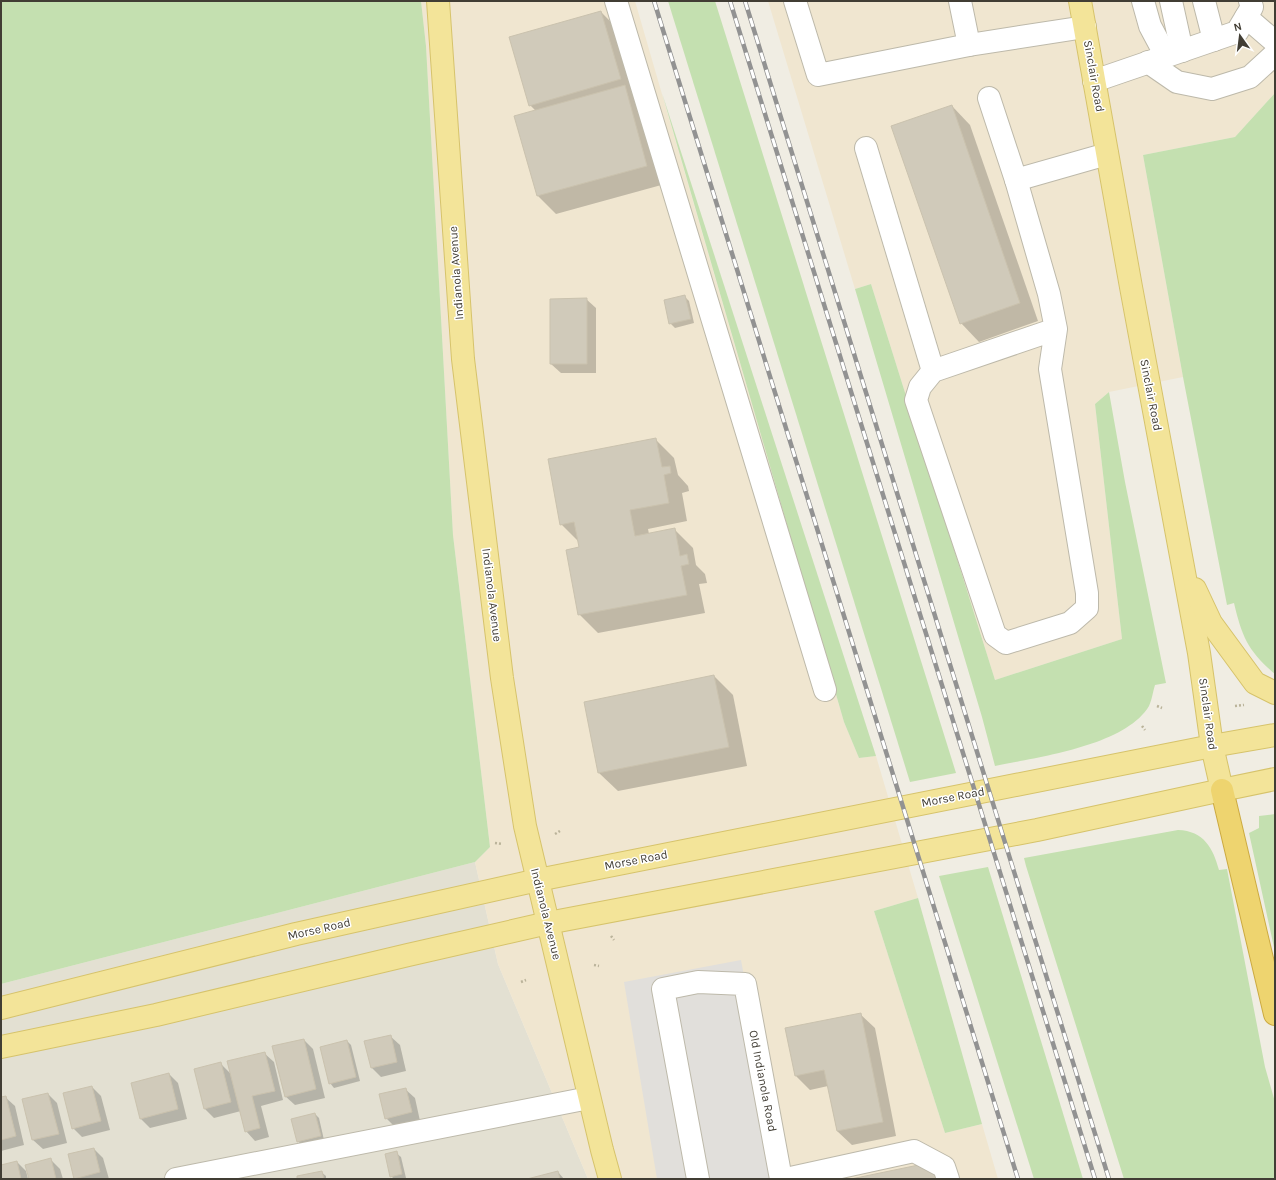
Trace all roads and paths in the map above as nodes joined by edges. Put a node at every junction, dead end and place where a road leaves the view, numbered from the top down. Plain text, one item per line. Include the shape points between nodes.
1 (438, 1) edge
2 (616, 1) edge
3 (794, 1) edge
4 (960, 1) edge
5 (1080, 1) edge
6 (1143, 1) edge
7 (1171, 1) edge
8 (1204, 1) edge
9 (1248, 9) edge
10 (1085, 27) junction
11 (1214, 40) junction
12 (1275, 42) edge
13 (969, 45) junction
14 (1275, 54) edge
15 (1165, 56) junction
16 (1094, 81) junction
17 (989, 98) dead end
18 (866, 148) dead end
19 (1107, 154) junction
20 (1016, 180) junction
21 (1056, 329) junction
22 (933, 371) junction
23 (1182, 562) junction
24 (825, 690) dead end
25 (1275, 693) edge
26 (1157, 706) dead end
27 (1162, 708) dead end
28 (1142, 726) dead end
29 (1145, 730) dead end
30 (1275, 735) edge
31 (1212, 746) junction
32 (1275, 780) edge
33 (1222, 790) junction
34 (560, 831) dead end
35 (556, 834) dead end
36 (495, 843) dead end
37 (502, 844) dead end
38 (538, 880) junction
39 (548, 923) junction
40 (611, 936) dead end
41 (614, 940) dead end
42 (594, 964) dead end
43 (599, 966) dead end
44 (526, 980) dead end
45 (521, 982) dead end
46 (1, 1008) edge
47 (1275, 1014) edge
48 (1, 1047) edge
49 (589, 1098) junction
50 (176, 1179) edge
51 (610, 1179) edge
52 (698, 1179) edge
53 (781, 1179) edge
54 (786, 1179) edge
55 (948, 1179) edge

1 - 38 main road, Indianola Avenue via 463,359 502,678 525,826
2 - 24 street
3 - 13 street via 818,76
4 - 13 street
5 - 10 main road, Sinclair Road
6 - 15 street via 1150,26
7 - 15 street
8 - 11 street
9 - 11 street via 1237,32
9 - 12 street
10 - 13 street
10 - 16 main road, Sinclair Road
11 - 15 street
14 - 15 street via 1250,77 1212,89 1177,82
15 - 16 street
16 - 19 main road, Sinclair Road
17 - 20 street
18 - 22 street
19 - 20 street
19 - 23 main road, Sinclair Road
20 - 21 street via 1049,294
21 - 22 street
21 - 22 street via 1050,370 1087,593 1087,608 1070,623 1006,642 995,636 916,400 920,387
23 - 25 main road via 1211,623 1255,683
23 - 31 main road, Sinclair Road via 1199,653
26 - 27 path
28 - 29 path
30 - 31 main road, Morse Road
31 - 33 main road, Sinclair Road
31 - 38 main road, Morse Road
32 - 33 main road
33 - 39 main road via 1029,831
33 - 47 highway
34 - 35 path
36 - 37 path
38 - 39 main road, Indianola Avenue
38 - 46 main road, Morse Road via 296,934
39 - 48 main road via 156,1015
39 - 49 main road, Indianola Avenue
40 - 41 path
42 - 43 path
44 - 45 path
49 - 50 street
49 - 51 main road, Indianola Avenue
52 - 53 street, Old Indianola Road via 663,990 698,982 745,984
54 - 55 street via 914,1151 944,1167

